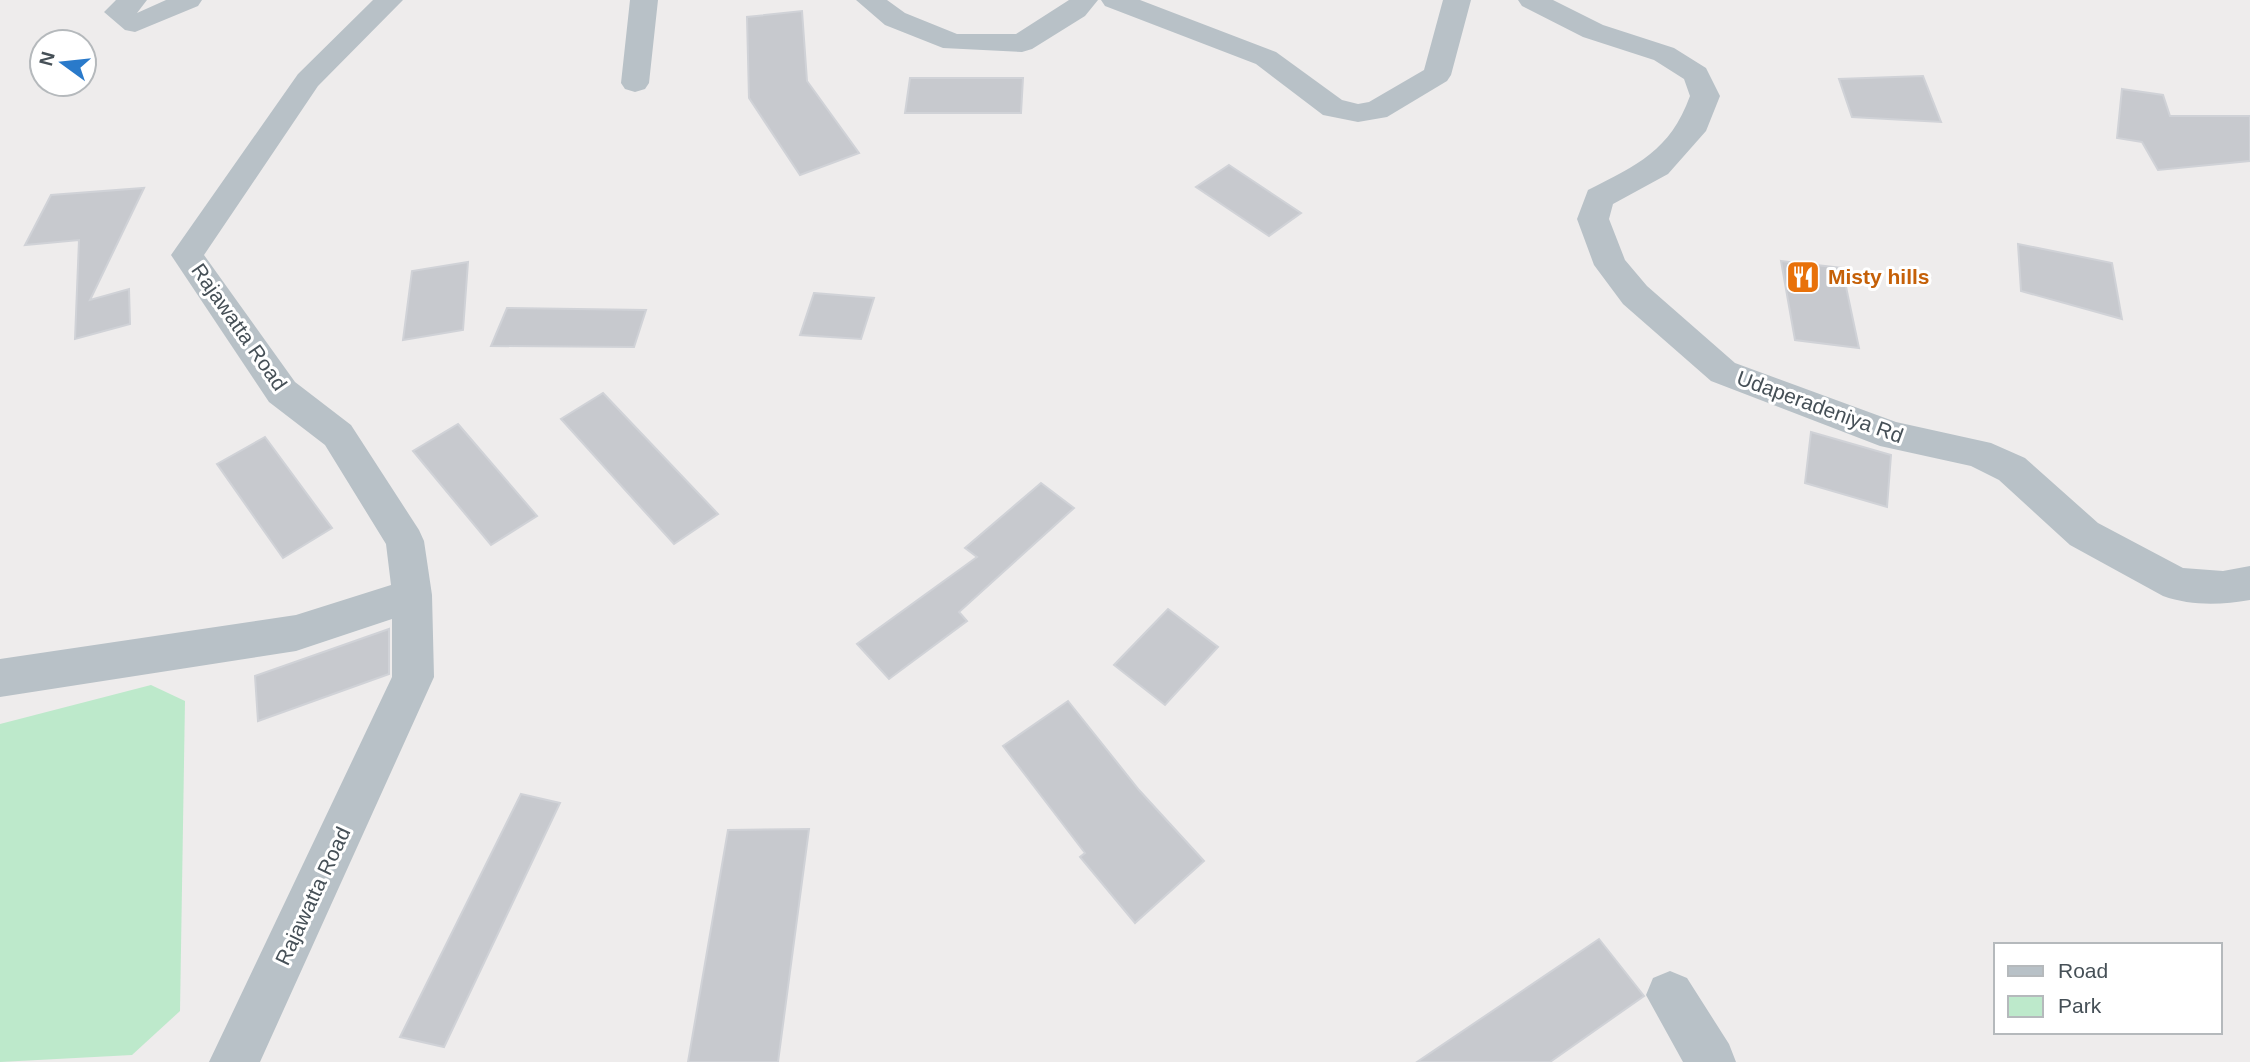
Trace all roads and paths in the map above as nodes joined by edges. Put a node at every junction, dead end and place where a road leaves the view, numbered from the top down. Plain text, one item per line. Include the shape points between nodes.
1 (133, 0) edge
2 (188, 0) edge
3 (389, 0) edge
4 (644, 0) edge
5 (870, 0) edge
6 (1084, 0) edge
7 (1115, 0) edge
8 (1457, 0) edge
9 (1532, 0) edge
10 (635, 83) dead end
11 (2250, 583) edge
12 (412, 595) junction
13 (0, 678) edge
14 (1670, 995) dead end
15 (234, 1062) edge
16 (1711, 1062) edge

1 - 2 street via 118,12 135,23
3 - 12 street, Rajawatta Road via 309,80 187,255 282,392 338,435 405,541
4 - 10 street
5 - 6 street via 895,19 953,41 1022,43
7 - 8 street via 1266,58 1333,108 1357,113 1377,110 1437,75
9 - 11 street, Udaperadeniya Rd via 1593,31 1664,54 1696,74 1705,96 1695,124 1657,167 1599,198 1593,219 1610,265 1635,295 1723,372 1894,436 1978,453 2012,469 2084,534 2177,584 2223,588
12 - 13 street via 296,633
12 - 15 street, Rajawatta Road via 414,677
14 - 16 street

